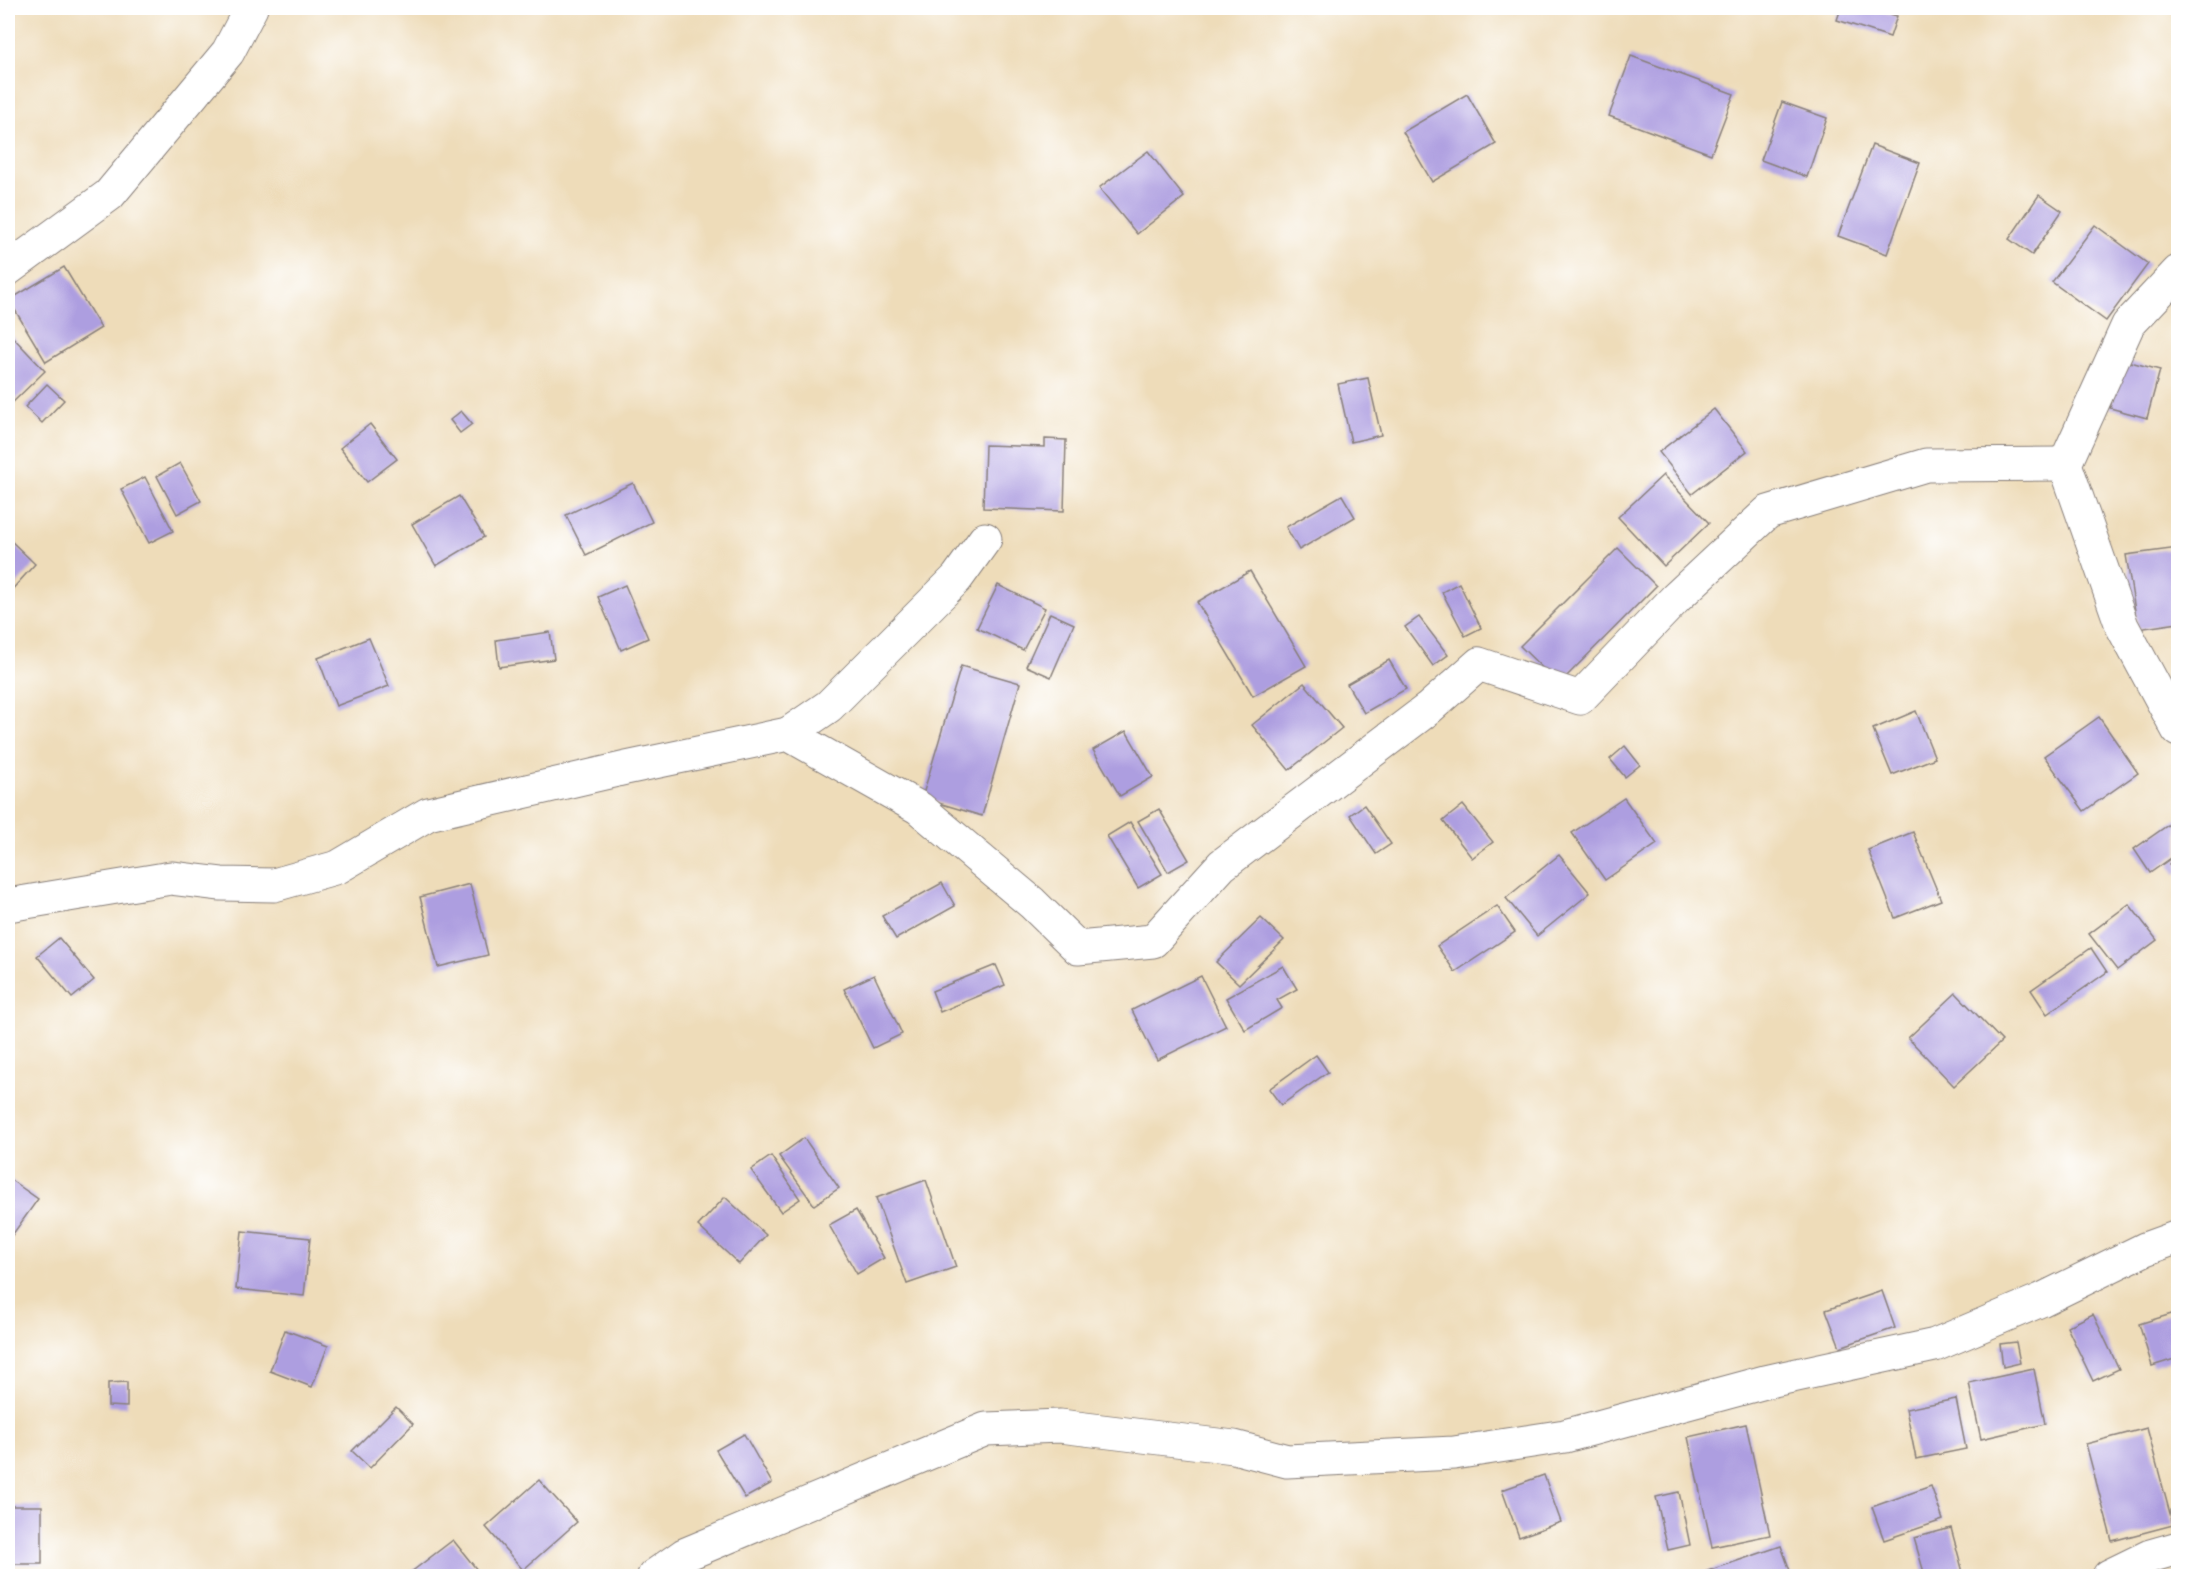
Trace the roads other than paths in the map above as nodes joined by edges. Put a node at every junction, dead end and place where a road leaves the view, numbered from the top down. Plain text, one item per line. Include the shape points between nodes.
1 (251, 8) edge
2 (8, 269) edge
3 (2178, 272) edge
4 (2064, 464) junction
5 (985, 539) dead end
6 (2178, 729) edge
7 (788, 734) junction
8 (8, 905) edge
9 (2178, 1237) edge
10 (2178, 1548) edge
11 (654, 1576) edge
12 (2109, 1576) edge

1 - 2 street via 222,60 108,195
3 - 4 street via 2128,325
4 - 6 street via 2122,626
4 - 7 street via 1926,465 1768,512 1676,598 1580,698 1479,664 1428,709 1222,865 1153,941 1078,948 1032,903 920,808
5 - 7 street via 957,578 829,706
7 - 8 street via 428,814 338,867 274,885 171,878
9 - 11 street via 1935,1345 1766,1382 1565,1436 1454,1453 1287,1461 1234,1447 1070,1427 986,1429 684,1556
10 - 12 street via 2150,1556

